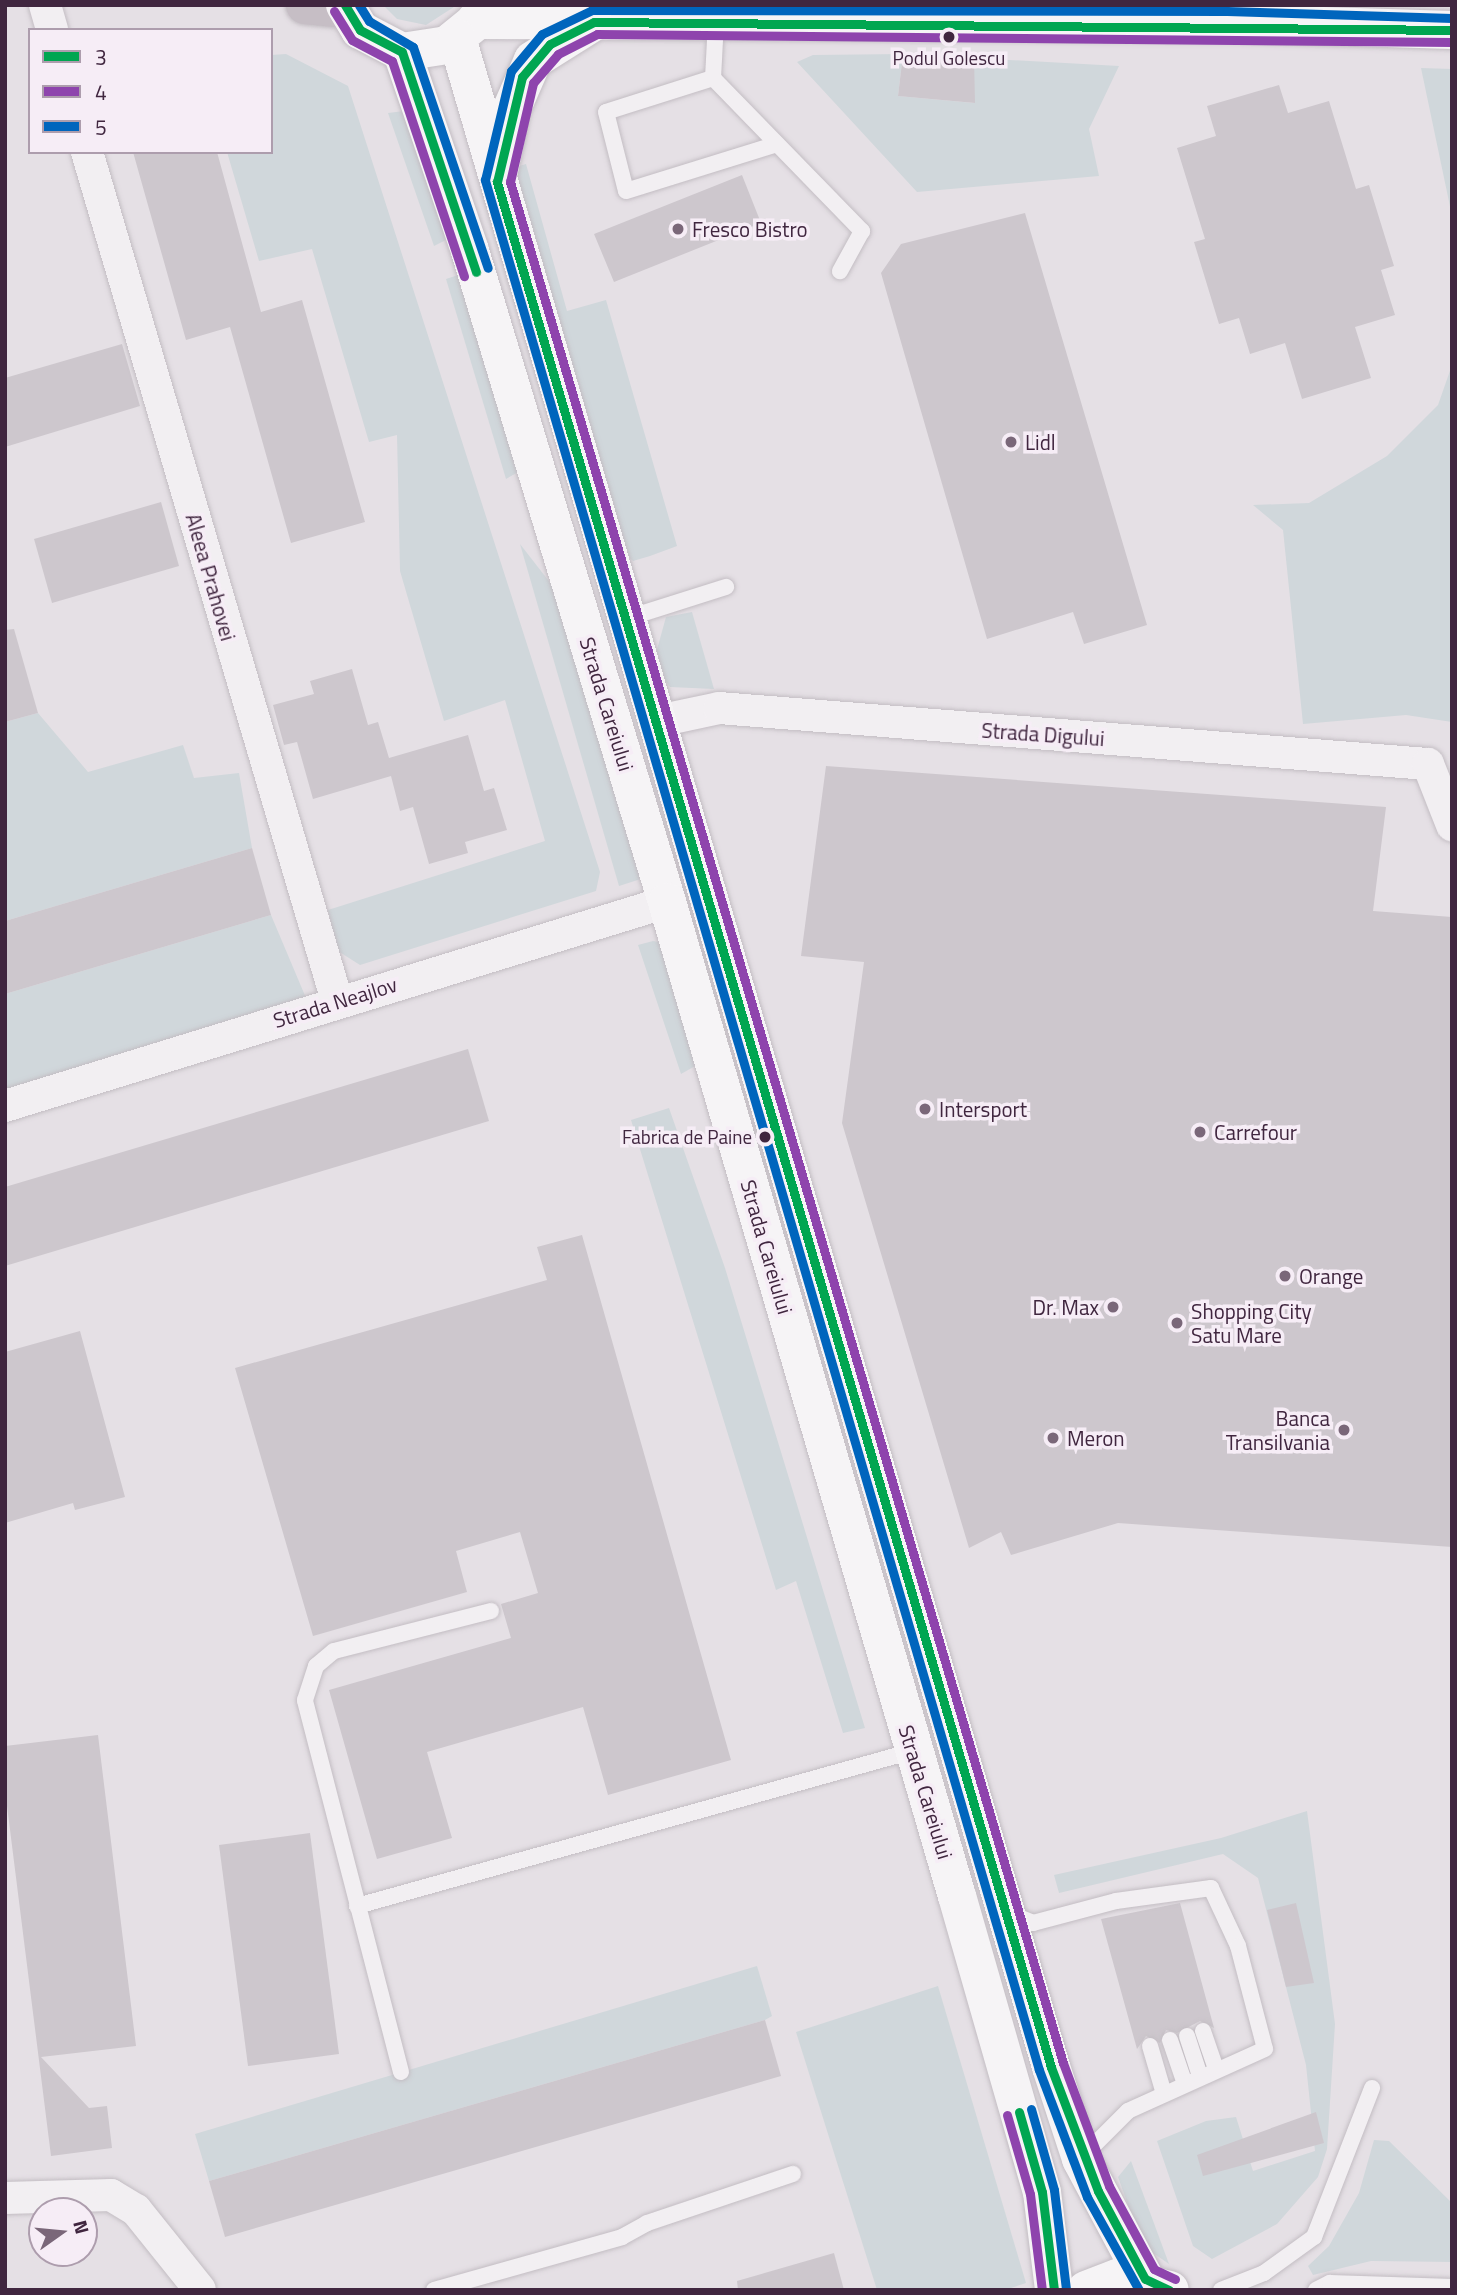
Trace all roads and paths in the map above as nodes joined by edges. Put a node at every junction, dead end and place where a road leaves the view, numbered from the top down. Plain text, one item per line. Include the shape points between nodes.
1 (45, 5) edge
2 (305, 5) edge
3 (346, 7) edge
4 (472, 21) edge
5 (716, 21) junction
6 (594, 22) junction
7 (51, 28) edge
8 (1452, 30) edge
9 (402, 52) junction
10 (713, 78) junction
11 (777, 144) junction
12 (87, 154) edge
13 (497, 182) junction
14 (840, 271) dead end
15 (726, 587) dead end
16 (628, 618) junction
17 (658, 721) junction
18 (1440, 765) edge
19 (1452, 825) edge
20 (667, 902) junction
21 (337, 1001) junction
22 (5, 1106) edge
23 (491, 1611) dead end
24 (914, 1751) junction
25 (357, 1906) junction
26 (1008, 1913) junction
27 (1203, 2031) dead end
28 (1187, 2036) dead end
29 (1170, 2040) dead end
30 (1150, 2046) dead end
31 (1216, 2069) junction
32 (401, 2072) dead end
33 (1200, 2076) junction
34 (1185, 2084) junction
35 (1372, 2088) dead end
36 (1164, 2094) junction
37 (1081, 2158) junction
38 (793, 2174) dead end
39 (5, 2198) edge
40 (1158, 2284) edge
41 (1452, 2287) edge
42 (200, 2290) edge
43 (434, 2290) edge
44 (1054, 2290) edge
45 (1086, 2290) edge
46 (1220, 2290) edge
47 (1316, 2290) edge

1 - 7 street
2 - 3 street
3 - 9 main road via 360,30
4 - 6 main road
4 - 9 main road via 425,52
4 - 13 main road, Strada Careiului
5 - 6 main road
5 - 8 main road
5 - 10 lane
6 - 13 main road via 550,44 522,77
9 - 20 main road, Strada Careiului via 470,251
10 - 11 lane
10 - 11 lane via 606,112 626,191
11 - 14 lane via 862,231
12 - 21 street, Aleea Prahovei
13 - 16 main road, Strada Careiului
15 - 16 lane
16 - 17 main road, Strada Careiului
17 - 18 street, Strada Digului via 719,708
17 - 26 main road, Strada Careiului
18 - 19 street, Strada Digului
20 - 21 street, Strada Neajlov
20 - 24 main road, Strada Careiului
21 - 22 street, Strada Neajlov
23 - 25 lane via 334,1651 316,1666 305,1700
24 - 25 lane
24 - 44 main road, Strada Careiului via 1042,2192
25 - 32 lane
26 - 31 lane via 1033,1923 1116,1901 1211,1888 1238,1946 1265,2049
26 - 37 main road, Strada Careiului
27 - 31 lane
28 - 33 lane
29 - 34 lane
30 - 36 lane
31 - 33 lane
33 - 34 lane
34 - 36 lane
35 - 46 lane via 1314,2237 1264,2273
36 - 37 lane via 1128,2111
37 - 40 main road, Strada Careiului
38 - 43 lane via 622,2237
39 - 42 street via 111,2195 136,2210
40 - 45 main road via 1118,2278
41 - 47 lane via 1330,2283

